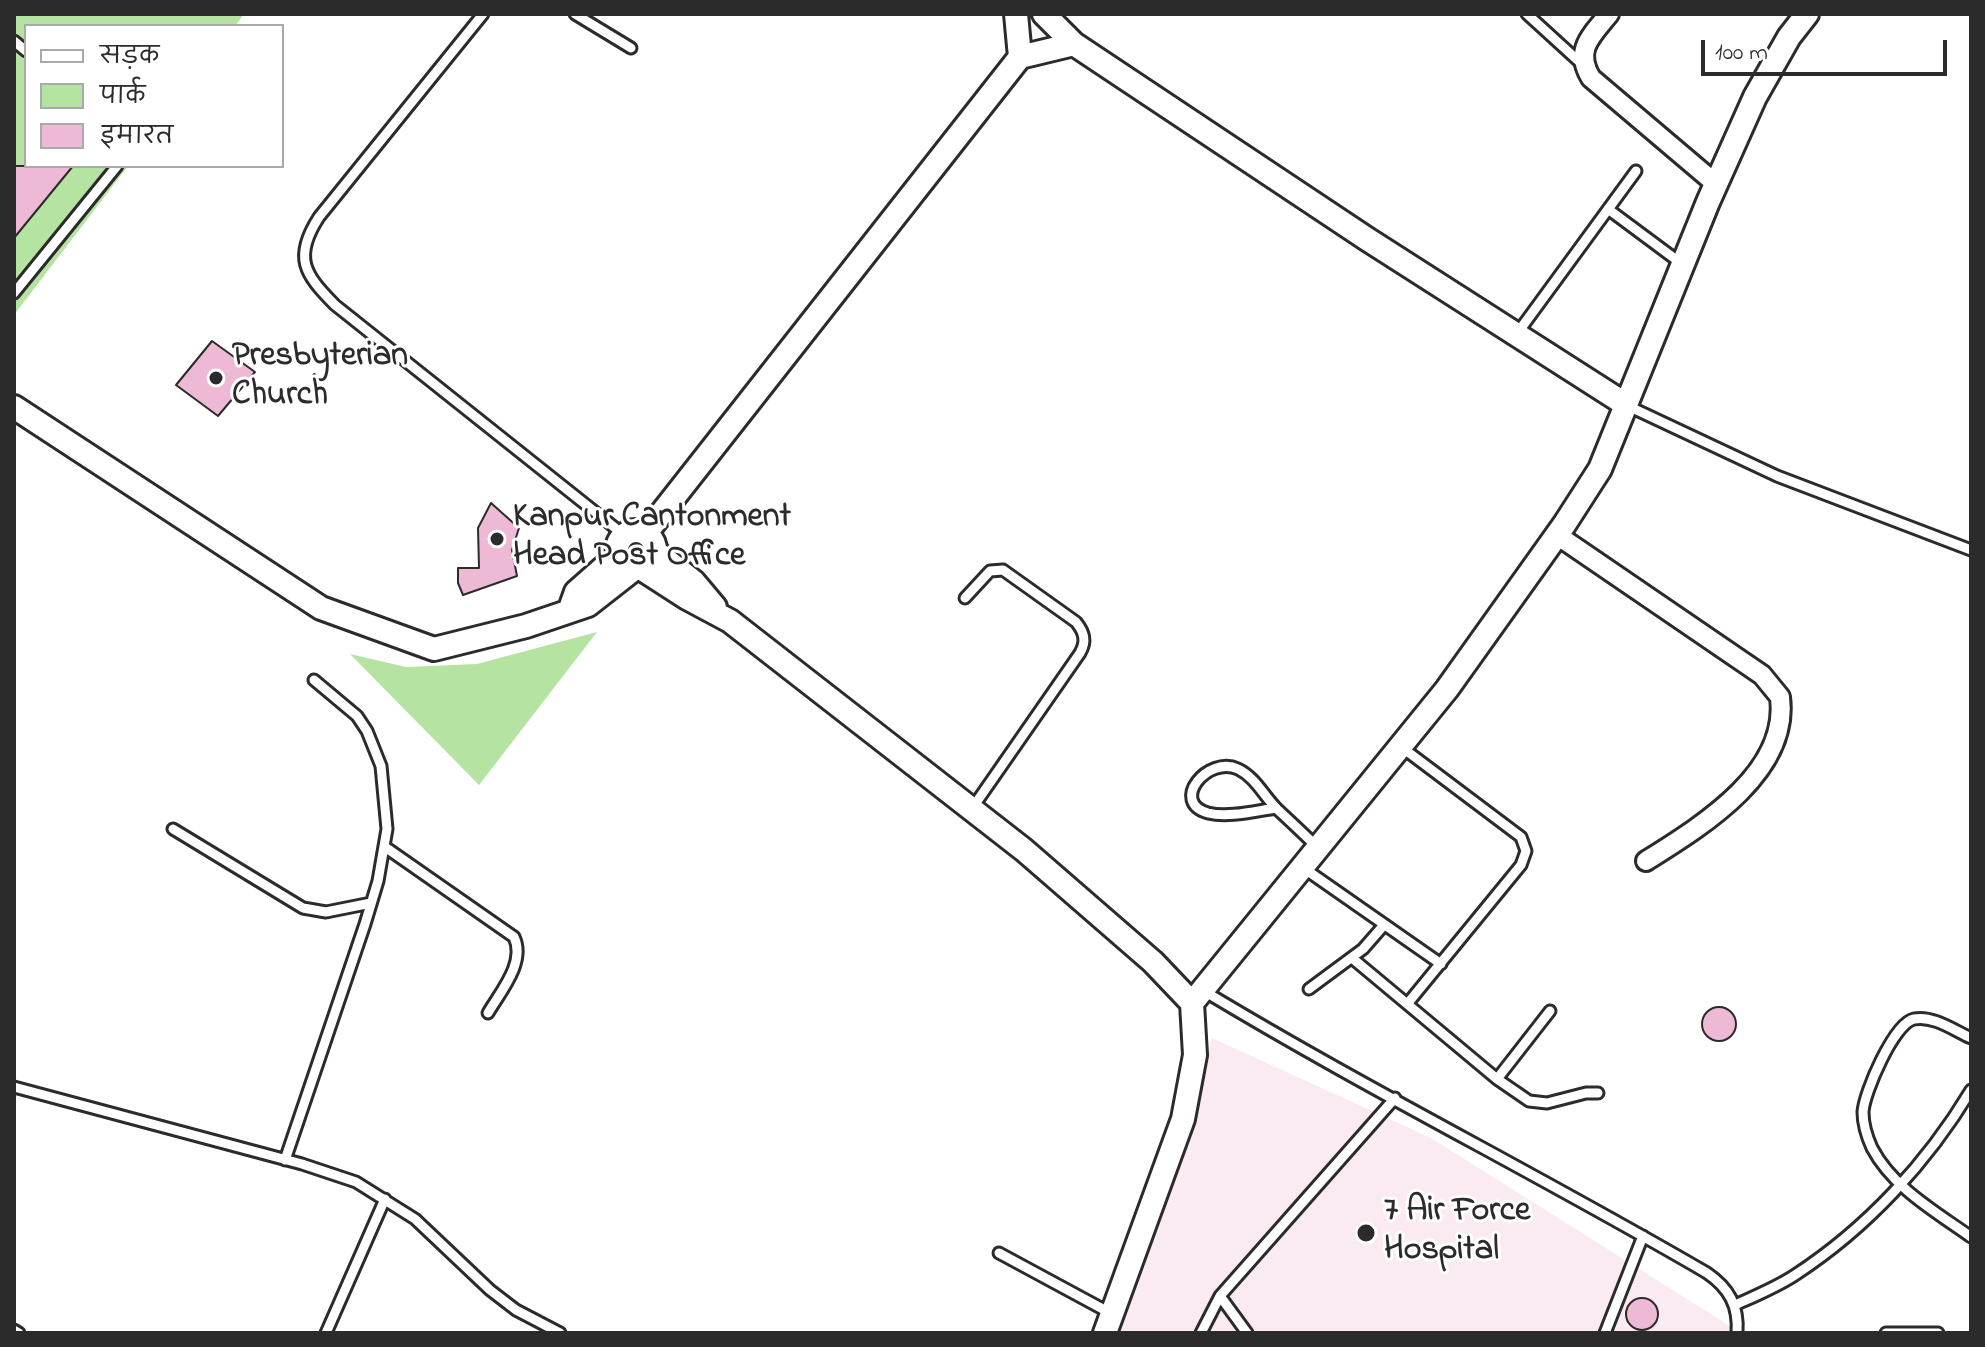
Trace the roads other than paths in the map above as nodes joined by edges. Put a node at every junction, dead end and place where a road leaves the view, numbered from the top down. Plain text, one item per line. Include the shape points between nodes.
1 (483, 14) edge
2 (575, 14) edge
3 (1016, 14) edge
4 (1044, 14) edge
5 (1527, 14) edge
6 (1609, 14) edge
7 (1807, 14) edge
8 (1074, 44) junction
9 (631, 48) dead end
10 (1020, 57) junction
11 (1584, 66) junction
12 (115, 168) edge
13 (1636, 171) dead end
14 (1716, 184) junction
15 (1608, 209) junction
16 (1683, 264) junction
17 (14, 293) edge
18 (1516, 335) junction
19 (1625, 404) junction
20 (14, 407) edge
21 (1557, 535) junction
22 (1971, 550) edge
23 (637, 552) junction
24 (965, 598) dead end
25 (314, 680) dead end
26 (1400, 746) junction
27 (1276, 808) junction
28 (971, 810) junction
29 (173, 829) dead end
30 (385, 847) junction
31 (1318, 848) junction
32 (1646, 861) dead end
33 (1302, 867) junction
34 (371, 903) junction
35 (1384, 925) junction
36 (1352, 958) junction
37 (1441, 964) junction
38 (1309, 989) dead end
39 (1198, 997) junction
40 (1408, 1003) junction
41 (1550, 1011) dead end
42 (488, 1013) dead end
43 (1971, 1038) edge
44 (1497, 1079) junction
45 (14, 1087) edge
46 (1971, 1090) edge
47 (1598, 1093) dead end
48 (1395, 1098) junction
49 (285, 1160) junction
50 (1901, 1186) junction
51 (385, 1199) junction
52 (1643, 1236) junction
53 (1971, 1237) edge
54 (999, 1253) dead end
55 (1220, 1296) junction
56 (1735, 1305) junction
57 (1108, 1324) edge
58 (326, 1333) edge
59 (560, 1333) edge
60 (1201, 1333) edge
61 (1247, 1333) edge
62 (1605, 1333) edge
63 (1737, 1333) edge
64 (1886, 1333) edge
65 (1938, 1333) edge

1 - 23 lane via 308,233 310,281
2 - 9 lane
3 - 10 street
4 - 8 street
5 - 11 lane
6 - 11 street via 1587,42
7 - 14 street via 1755,97
8 - 10 street
8 - 18 street
10 - 23 street
11 - 14 street via 1591,78
12 - 17 lane
13 - 15 lane
14 - 16 street
15 - 16 lane
15 - 18 lane
16 - 19 street
18 - 19 street
19 - 21 street via 1600,469
19 - 22 lane via 1777,476
20 - 23 street via 321,608 434,649 570,609 576,592
21 - 26 street
21 - 32 street via 1762,675 1780,697 1779,726 1757,772 1727,804
23 - 28 street via 687,598 724,617
24 - 28 lane via 990,571 1003,570 1076,622 1085,641
25 - 30 lane via 357,716 375,749 384,785
26 - 31 street
26 - 37 lane via 1521,837 1526,851 1521,865
27 - 27 lane via 1208,813 1196,807 1192,790 1213,768 1235,767
27 - 31 lane
28 - 39 street
29 - 34 lane via 303,908 326,912
30 - 34 lane
30 - 42 lane via 514,937 515,967
31 - 33 street
33 - 35 lane
33 - 39 street
34 - 49 lane
35 - 36 lane
35 - 37 lane
36 - 38 lane
36 - 40 lane
37 - 40 lane
39 - 48 lane
39 - 57 street via 1195,1055 1183,1119
40 - 44 lane
41 - 44 lane
43 - 50 lane via 1922,1018 1906,1022 1865,1095 1865,1129 1873,1150
44 - 47 lane via 1537,1103
45 - 49 lane
46 - 50 lane
48 - 52 lane
48 - 55 lane
49 - 51 lane via 356,1182
50 - 53 lane
50 - 56 lane via 1793,1277
51 - 58 lane
51 - 59 lane via 415,1219 516,1310
52 - 56 lane via 1719,1282
52 - 62 lane
54 - 57 lane
55 - 60 lane
55 - 61 lane
56 - 63 lane
64 - 65 lane

